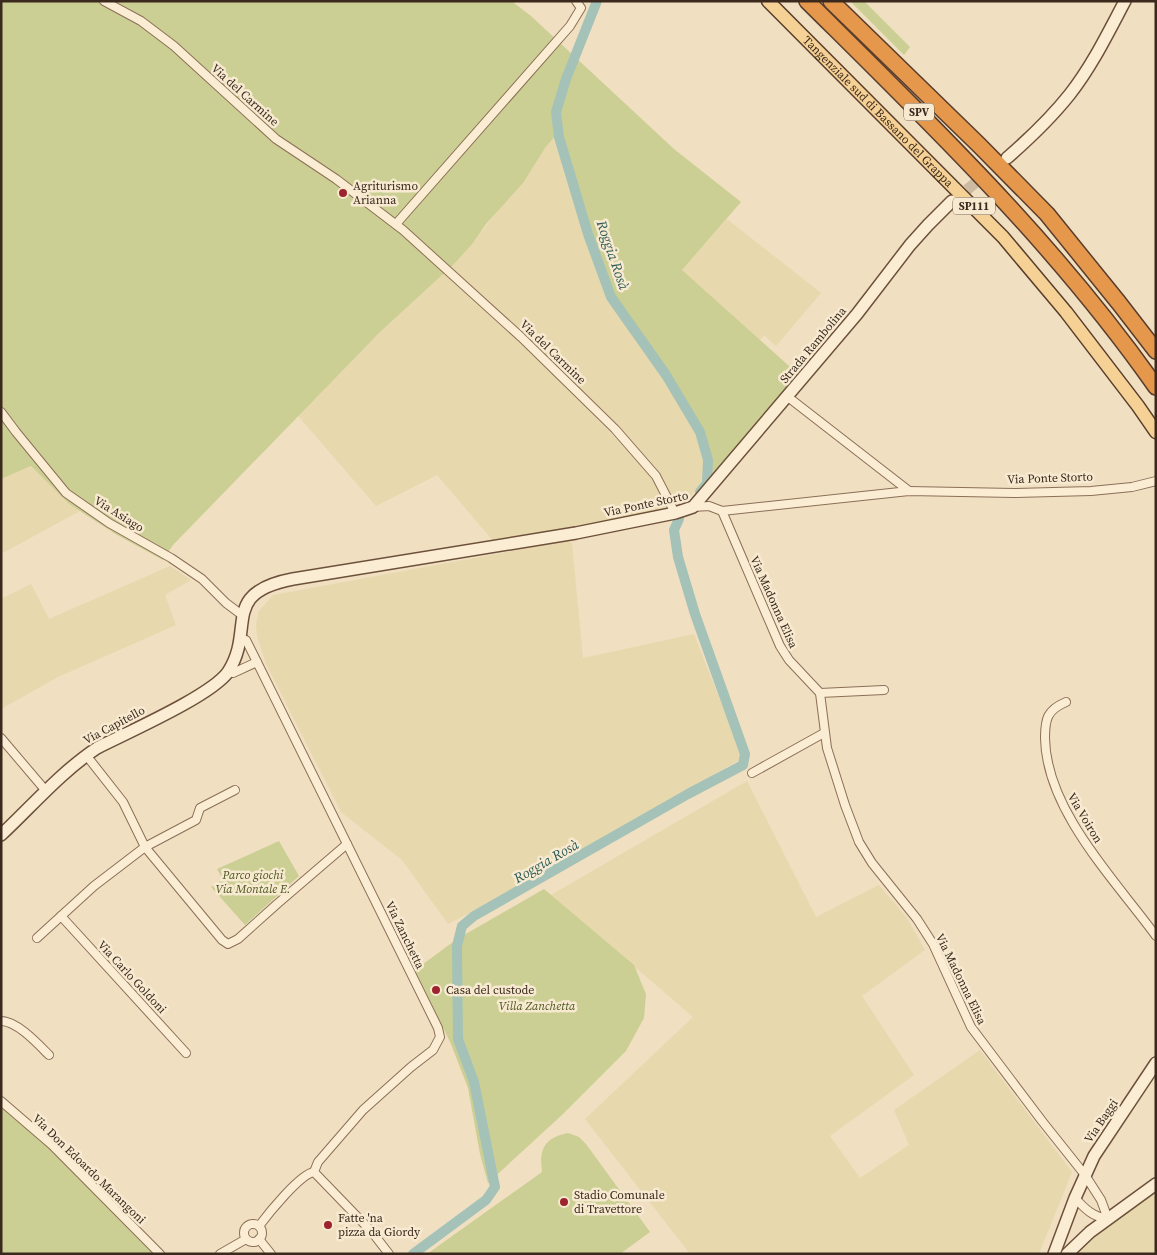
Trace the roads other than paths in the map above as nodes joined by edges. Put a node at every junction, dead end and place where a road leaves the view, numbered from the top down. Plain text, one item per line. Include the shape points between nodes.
1 (104, 1) edge
2 (576, 1) edge
3 (768, 1) edge
4 (796, 1) edge
5 (807, 1) edge
6 (832, 1) edge
7 (1125, 1) edge
8 (1007, 158) tunnel mouth
9 (952, 201) tunnel mouth
10 (396, 224) junction
11 (1028, 225) junction
12 (1156, 351) edge
13 (1156, 387) edge
14 (788, 397) junction
15 (1, 412) edge
16 (1156, 432) edge
17 (1156, 481) edge
18 (909, 491) junction
19 (694, 507) junction
20 (722, 511) junction
21 (675, 513) junction
22 (242, 615) junction
23 (240, 638) junction
24 (257, 662) junction
25 (228, 672) junction
26 (884, 690) dead end
27 (820, 693) junction
28 (1066, 702) dead end
29 (824, 733) junction
30 (1, 738) edge
31 (86, 755) junction
32 (752, 773) dead end
33 (235, 790) dead end
34 (46, 791) junction
35 (1, 836) edge
36 (347, 844) junction
37 (145, 847) junction
38 (60, 916) junction
39 (1156, 936) edge
40 (37, 938) dead end
41 (1, 1021) edge
42 (186, 1053) dead end
43 (49, 1055) dead end
44 (1156, 1063) edge
45 (1, 1101) edge
46 (314, 1172) junction
47 (1086, 1175) junction
48 (1156, 1184) edge
49 (1075, 1198) junction
50 (1108, 1219) junction
51 (259, 1226) junction
52 (246, 1238) junction
53 (259, 1239) junction
54 (160, 1254) edge
55 (220, 1254) edge
56 (271, 1254) edge
57 (390, 1254) edge
58 (1054, 1254) edge
59 (1067, 1254) edge

1 - 10 street, Via del Carmine via 141,21 174,46 276,139
2 - 10 street via 581,8 570,26
3 - 16 main road, Tangenziale sud di Bassano del Grappa / SP111 via 1003,236 1066,312
4 - 11 highway via 985,188
5 - 11 highway, SPV
6 - 12 highway, SPV via 1047,214
7 - 8 street via 1070,94 1042,127
9 - 14 street, Strada Rambolina via 910,245
10 - 21 street, Via del Carmine via 521,337 615,429 656,476
11 - 13 highway, SPV
14 - 18 street
14 - 19 street, Strada Rambolina
15 - 22 street, Via Asiago via 66,493 172,558 202,579
17 - 18 street, Via Ponte Storto via 1091,491
18 - 20 street, Via Ponte Storto
19 - 20 street, Via Ponte Storto via 709,506
19 - 21 street, Via Ponte Storto
20 - 27 street, Via Madonna Elisa via 780,646
21 - 22 street, Via Ponte Storto via 280,582 264,587 251,599
22 - 23 street, Via Ponte Storto
23 - 24 street, Via Zanchetta via 246,640
23 - 25 street, Via Capitello
24 - 25 street, Via Capitello via 233,673
24 - 36 street, Via Zanchetta
25 - 31 street, Via Capitello via 214,686 180,706
26 - 27 street
27 - 29 street, Via Madonna Elisa
28 - 39 street, Via Voiron via 1054,707 1045,722 1048,767 1057,792 1093,853
29 - 32 street
29 - 47 street, Via Madonna Elisa via 859,842 933,944 971,1027
30 - 34 street
31 - 34 street, Via Capitello
31 - 37 street via 123,802
33 - 37 street via 200,808 196,820
34 - 35 street, Via Capitello
36 - 37 street via 238,939 228,944
36 - 46 street, Via Zanchetta via 440,1037 433,1050 363,1110 318,1162
37 - 38 street
38 - 40 street
38 - 42 street, Via Carlo Goldoni
41 - 43 street via 8,1021 18,1028
44 - 47 street, Via Baggi via 1094,1156
45 - 54 street, Via Don Edoardo Marangoni via 52,1145
46 - 51 street, Via Zanchetta via 305,1176 271,1209
46 - 57 street
47 - 49 street, Via Baggi
47 - 50 street, Via Madonna Elisa
48 - 50 street
49 - 50 street via 1097,1218
49 - 58 street, Via Baggi
50 - 59 street
51 - 52 street via 246,1227
51 - 53 street via 262,1232
52 - 53 street via 252,1242
52 - 55 street
53 - 56 street

